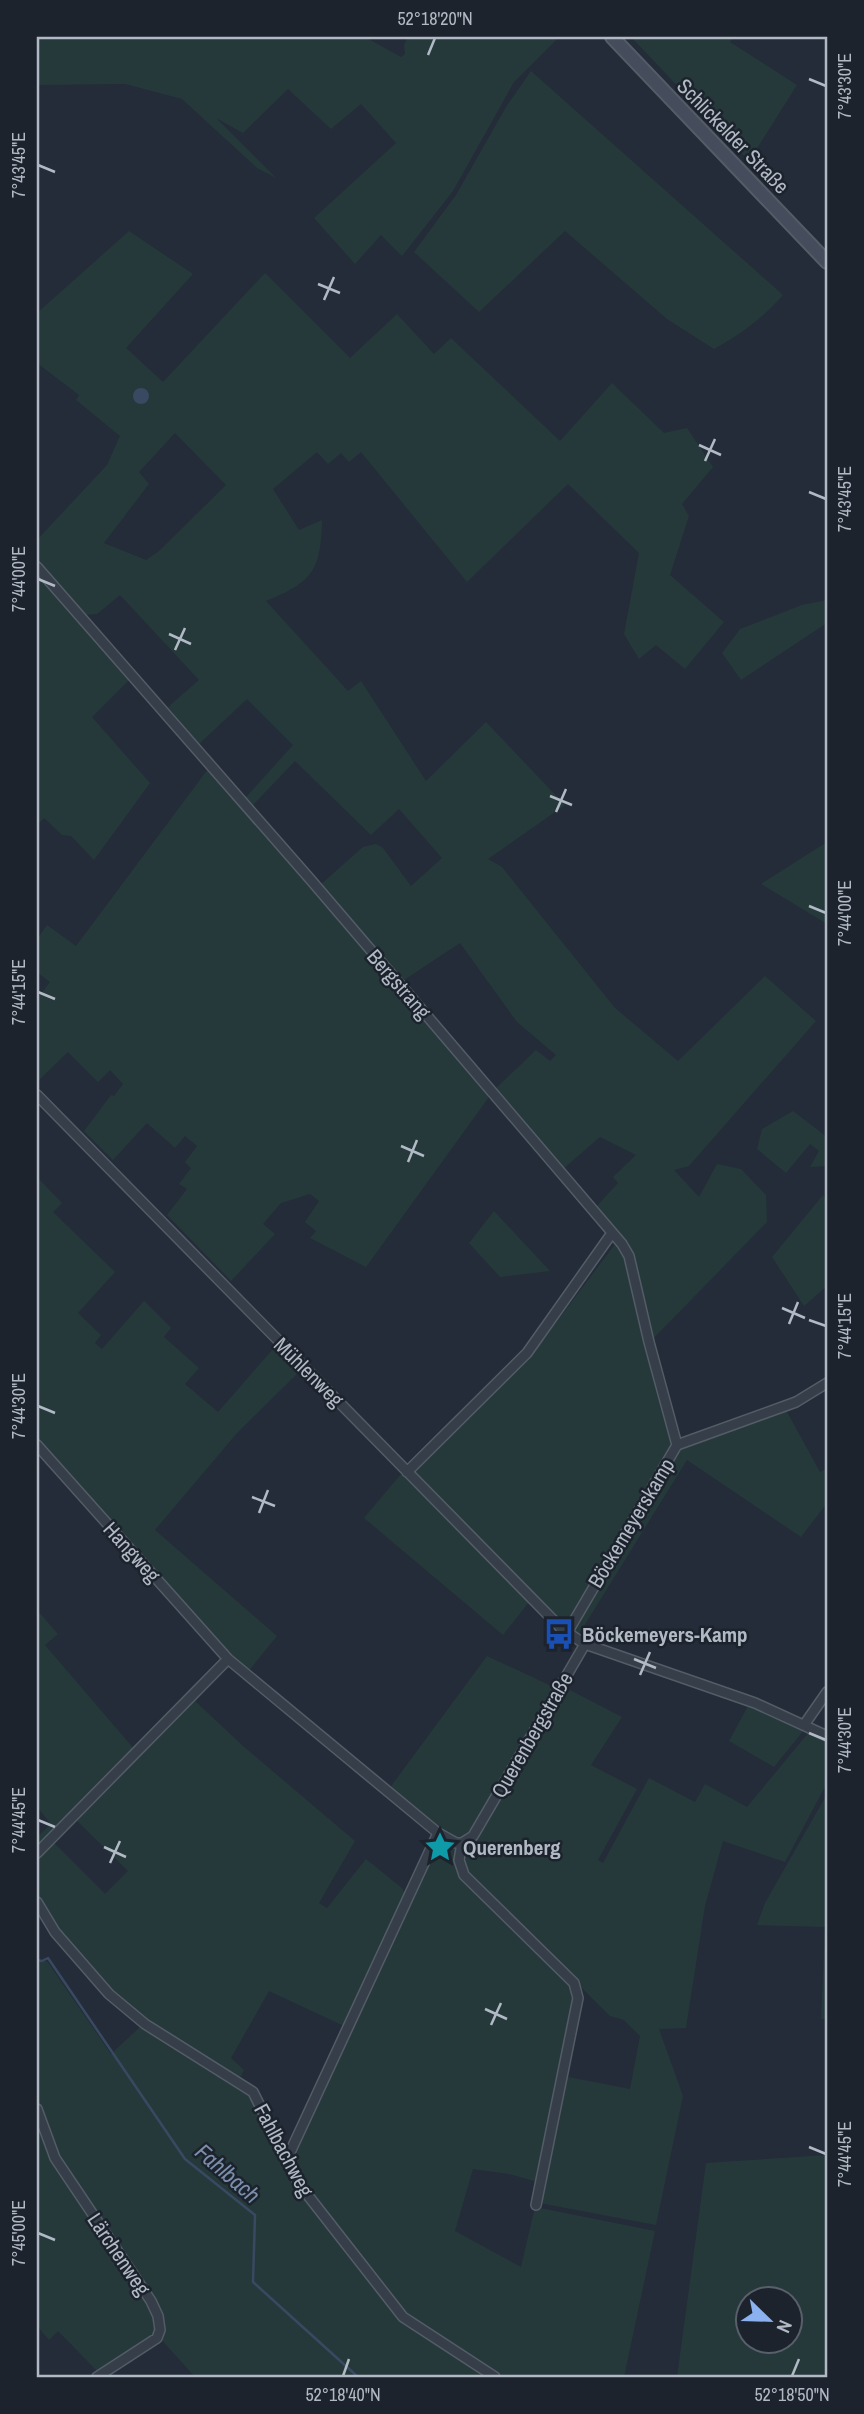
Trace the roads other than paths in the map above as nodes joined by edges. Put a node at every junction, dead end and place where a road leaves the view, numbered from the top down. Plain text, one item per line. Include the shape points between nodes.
1 (612, 37) edge
2 (827, 262) edge
3 (37, 567) edge
4 (37, 1095) edge
5 (612, 1233) junction
6 (827, 1383) edge
7 (37, 1445) edge
8 (677, 1446) junction
9 (407, 1472) junction
10 (567, 1633) junction
11 (585, 1644) junction
12 (228, 1659) junction
13 (827, 1692) edge
14 (804, 1725) junction
15 (827, 1735) edge
16 (438, 1833) junction
17 (461, 1843) junction
18 (37, 1853) edge
19 (37, 1902) edge
20 (37, 2109) edge
21 (286, 2161) junction
22 (536, 2205) dead end
23 (97, 2377) edge
24 (495, 2377) edge

1 - 2 main road, Schlickelder Straße
3 - 5 street, Bergstrang
4 - 9 street, Mühlenweg
5 - 8 street, Bergstrang via 629,1256
5 - 9 street via 527,1353
6 - 8 street, Böckemeyerskamp via 796,1402
7 - 12 street, Hangweg
8 - 10 street, Böckemeyerskamp
9 - 10 street, Mühlenweg
10 - 11 street, Mühlenweg
11 - 14 street via 750,1701
11 - 17 street, Querenbergstraße via 473,1836
12 - 16 street, Hangweg
12 - 18 street
13 - 14 street
14 - 15 street
16 - 17 street
16 - 21 street
17 - 22 street via 459,1860 464,1875 577,1990
19 - 21 street, Fahlbachweg via 55,1932 109,1994 145,2024 253,2092
20 - 23 street, Lärchenweg via 55,2158 141,2283 158,2316 157,2338
21 - 24 street, Fahlbachweg via 341,2241 403,2317

